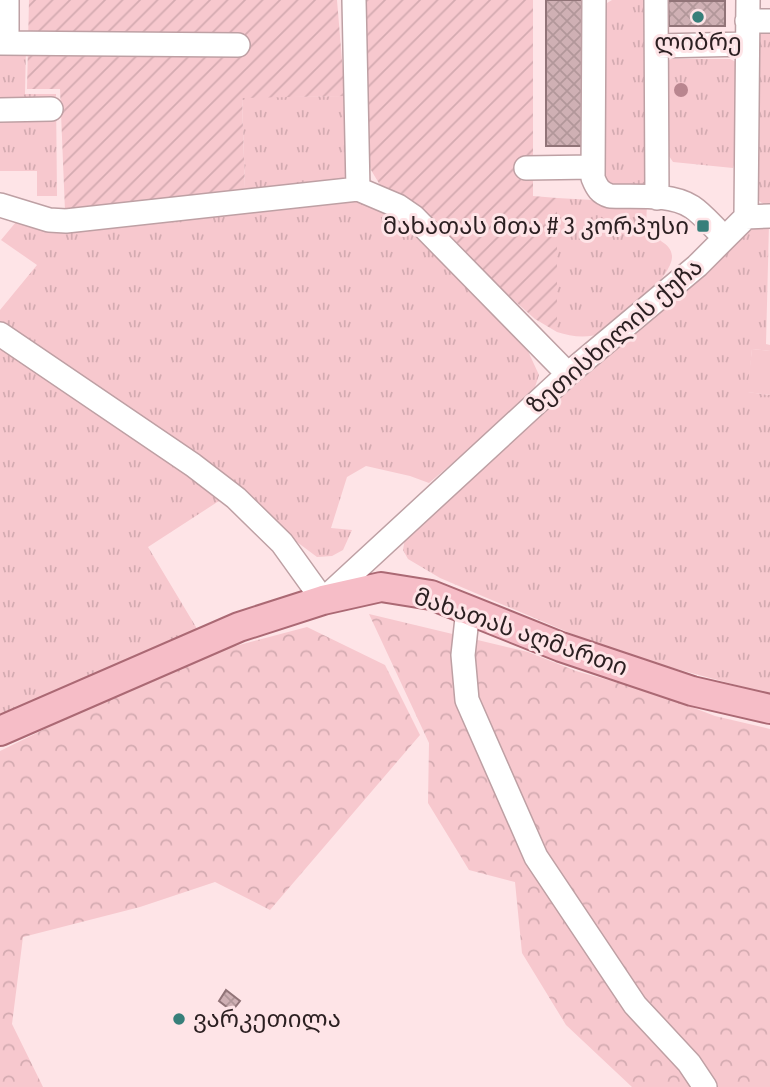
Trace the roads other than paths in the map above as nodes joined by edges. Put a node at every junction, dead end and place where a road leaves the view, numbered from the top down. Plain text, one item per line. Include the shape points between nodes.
1 (7, 0) edge
2 (354, 0) edge
3 (594, 0) edge
4 (656, 0) edge
5 (755, 14) edge
6 (4, 43) edge
7 (747, 44) junction
8 (238, 45) dead end
9 (657, 46) junction
10 (0, 110) edge
11 (51, 110) dead end
12 (593, 167) junction
13 (526, 168) dead end
14 (358, 189) junction
15 (657, 198) junction
16 (0, 205) edge
17 (770, 216) edge
18 (746, 217) junction
19 (724, 238) junction
20 (0, 334) edge
21 (568, 374) junction
22 (323, 600) junction
23 (468, 609) junction
24 (770, 709) edge
25 (0, 731) edge
26 (705, 1087) edge

1 - 6 street
2 - 14 street
3 - 12 street
4 - 9 street
5 - 7 street
6 - 8 street
7 - 9 street
7 - 18 street
9 - 15 street
10 - 11 street
12 - 13 street
12 - 15 street via 602,194
14 - 16 street via 66,221
14 - 21 street via 414,217
15 - 19 street via 694,208
17 - 18 street
18 - 19 street, ზეთისხილის ქუჩა
19 - 21 street, ზეთისხილის ქუჩა
20 - 22 street via 236,498 282,543
21 - 22 street, ზეთისხილის ქუჩა
22 - 23 main road, მახათას აღმართი via 381,587 431,595
22 - 25 main road, მახათას აღმართი via 239,627
23 - 24 main road, მახათას აღმართი via 561,648 692,691
23 - 26 street via 463,655 467,700 536,857 635,1005

